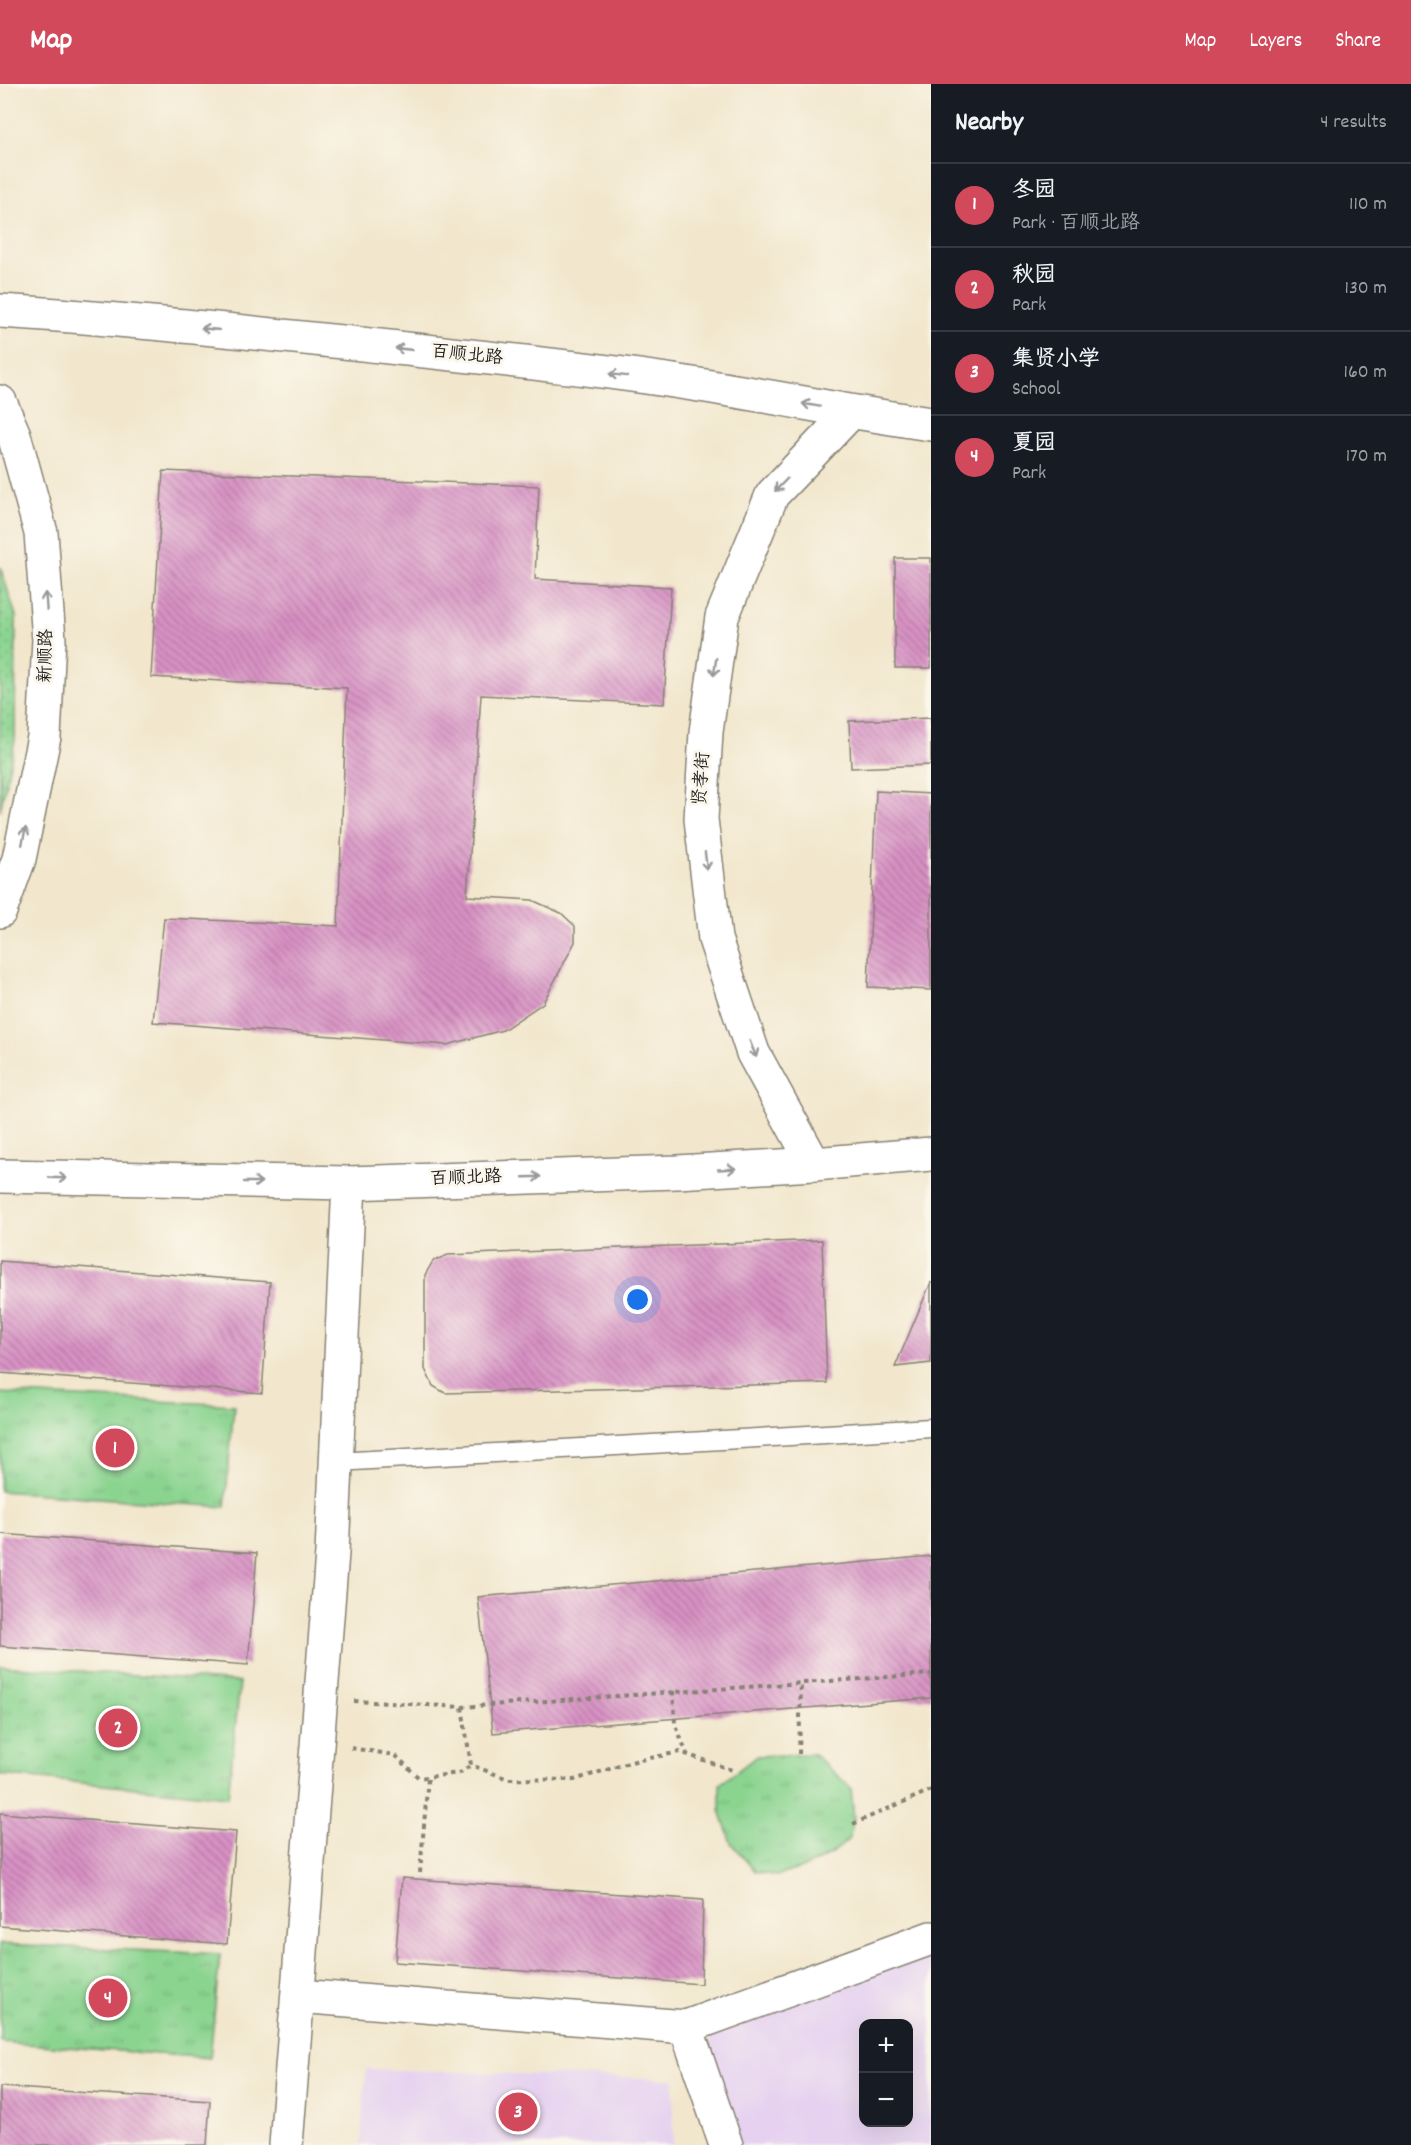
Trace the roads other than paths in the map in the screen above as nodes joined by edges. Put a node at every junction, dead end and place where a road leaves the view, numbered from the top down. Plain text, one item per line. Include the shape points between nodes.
1 (0, 310) edge
2 (0, 402) edge
3 (850, 412) junction
4 (931, 424) edge
5 (0, 911) edge
6 (931, 1154) edge
7 (814, 1164) junction
8 (0, 1176) edge
9 (349, 1183) junction
10 (931, 1428) edge
11 (336, 1462) junction
12 (931, 1938) edge
13 (298, 1996) junction
14 (686, 2027) junction
15 (286, 2145) edge
16 (726, 2145) edge

3 -> 1 street, 百顺北路 via 698,385 504,360
5 -> 2 street, 新顺路 via 20,859 44,737 48,640 41,533 14,435
3 - 4 street, 百顺北路
3 -> 7 street, 贤孝街 via 772,495 722,617 706,732 700,819 715,939 753,1053
6 - 7 street, 百顺北路
9 -> 7 street, 百顺北路
8 -> 9 street, 百顺北路
9 - 11 street
10 - 11 lane
11 - 13 street
12 - 14 street
13 - 14 street
13 - 15 street
14 - 16 street

